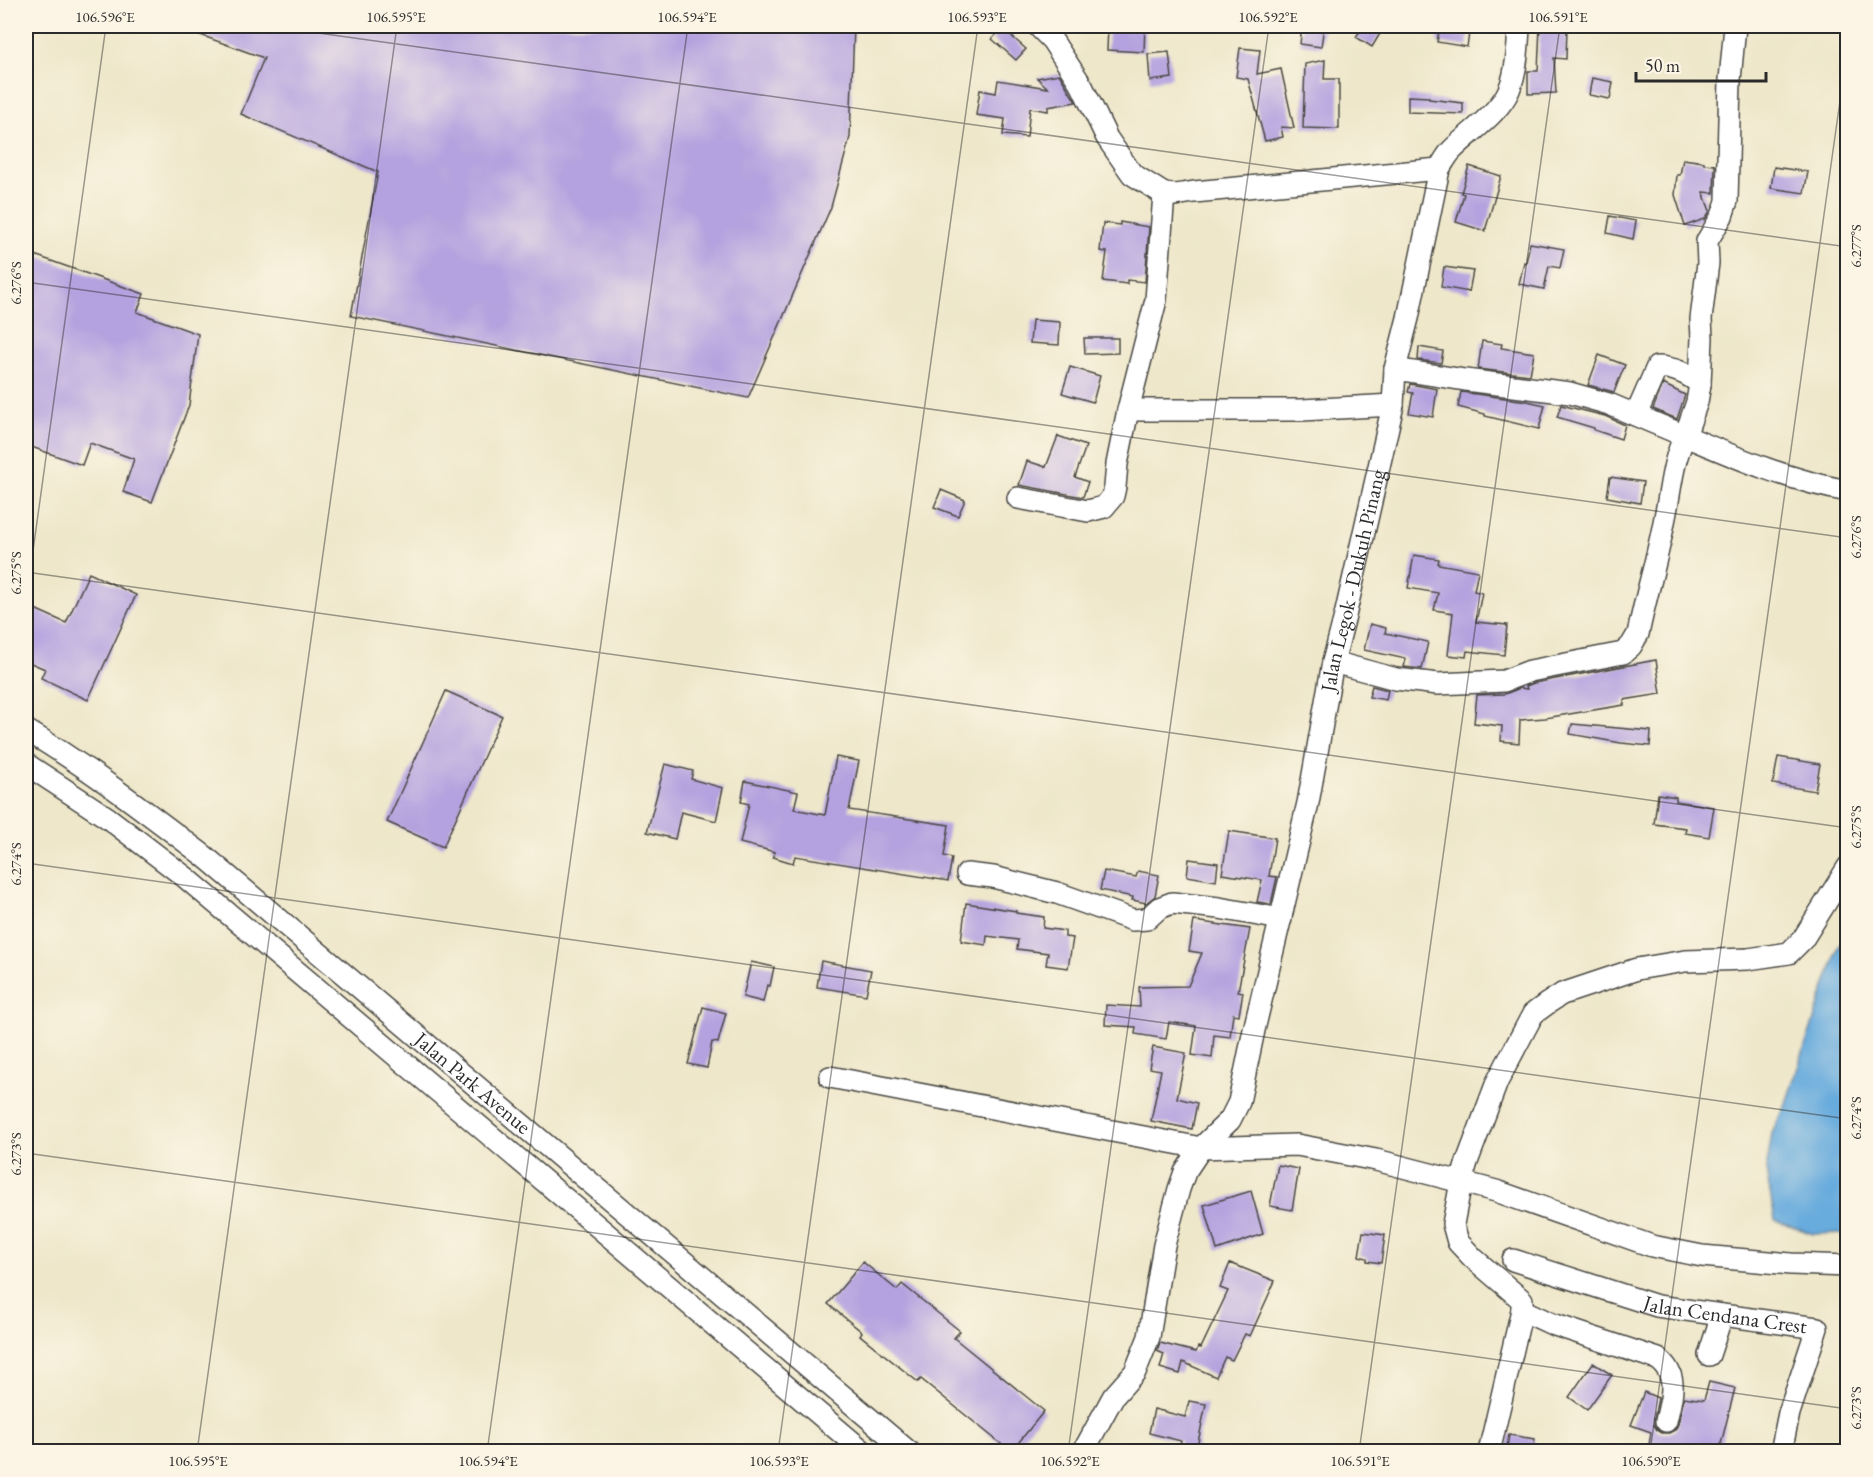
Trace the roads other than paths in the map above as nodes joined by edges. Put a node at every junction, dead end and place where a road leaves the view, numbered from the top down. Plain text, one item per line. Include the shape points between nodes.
1 (1038, 26) edge
2 (1519, 26) edge
3 (1735, 26) edge
4 (1439, 170) junction
5 (1164, 194) junction
6 (1395, 369) junction
7 (1700, 384) junction
8 (1392, 405) junction
9 (1128, 410) junction
10 (1636, 415) junction
11 (1685, 436) junction
12 (1848, 491) edge
13 (1018, 498) dead end
14 (1333, 662) junction
15 (28, 736) edge
16 (57, 748) junction
17 (26, 764) edge
18 (45, 775) junction
19 (1848, 867) edge
20 (967, 874) dead end
21 (1281, 919) junction
22 (830, 1077) dead end
23 (1201, 1148) junction
24 (1461, 1182) junction
25 (1513, 1260) dead end
26 (1848, 1266) edge
27 (1522, 1310) junction
28 (1722, 1315) junction
29 (1709, 1356) dead end
30 (1666, 1421) dead end
31 (864, 1452) edge
32 (909, 1452) edge
33 (1083, 1452) edge
34 (1488, 1452) edge
35 (1781, 1452) edge

1 - 5 street via 1052,40 1082,86 1107,138 1132,174
2 - 4 street, Jalan Legok - Dukuh Pinang via 1509,90 1450,152
3 - 7 street via 1727,201 1707,241
4 - 5 street
4 - 6 street, Jalan Legok - Dukuh Pinang
5 - 9 street via 1156,300
6 - 8 street, Jalan Legok - Dukuh Pinang
6 - 10 street via 1570,393
7 - 10 street via 1666,367 1658,367
7 - 11 street
8 - 9 street via 1302,410
8 - 14 street, Jalan Legok - Dukuh Pinang
9 - 13 street via 1113,496 1104,507 1088,511
10 - 11 street
11 - 12 street via 1769,471
11 - 14 street via 1672,470 1638,634 1623,653 1530,671 1504,681 1438,684 1396,679
14 - 21 street, Jalan Legok - Dukuh Pinang via 1308,803
15 - 16 street, Jalan Park Avenue
16 - 18 street
16 - 32 street, Jalan Park Avenue via 203,855
17 - 18 street, Jalan Park Avenue
18 - 31 street, Jalan Park Avenue via 185,877
19 - 24 street via 1803,939 1789,953 1637,969 1562,994 1533,1014 1497,1082
20 - 21 street via 1057,893 1133,920 1147,919 1172,903
21 - 23 street, Jalan Legok - Dukuh Pinang via 1239,1102 1230,1120
22 - 23 street
23 - 24 street via 1297,1144
23 - 33 street, Jalan Legok - Dukuh Pinang via 1179,1189 1164,1245 1149,1336 1135,1372 1113,1396
24 - 26 street via 1652,1246 1702,1256
24 - 27 street via 1453,1224 1458,1242 1522,1300
25 - 28 street, Jalan Cendana Crest via 1657,1306
27 - 30 street via 1664,1363 1673,1385
27 - 34 street
28 - 29 street
28 - 35 street, Jalan Cendana Crest via 1817,1328 1789,1413

